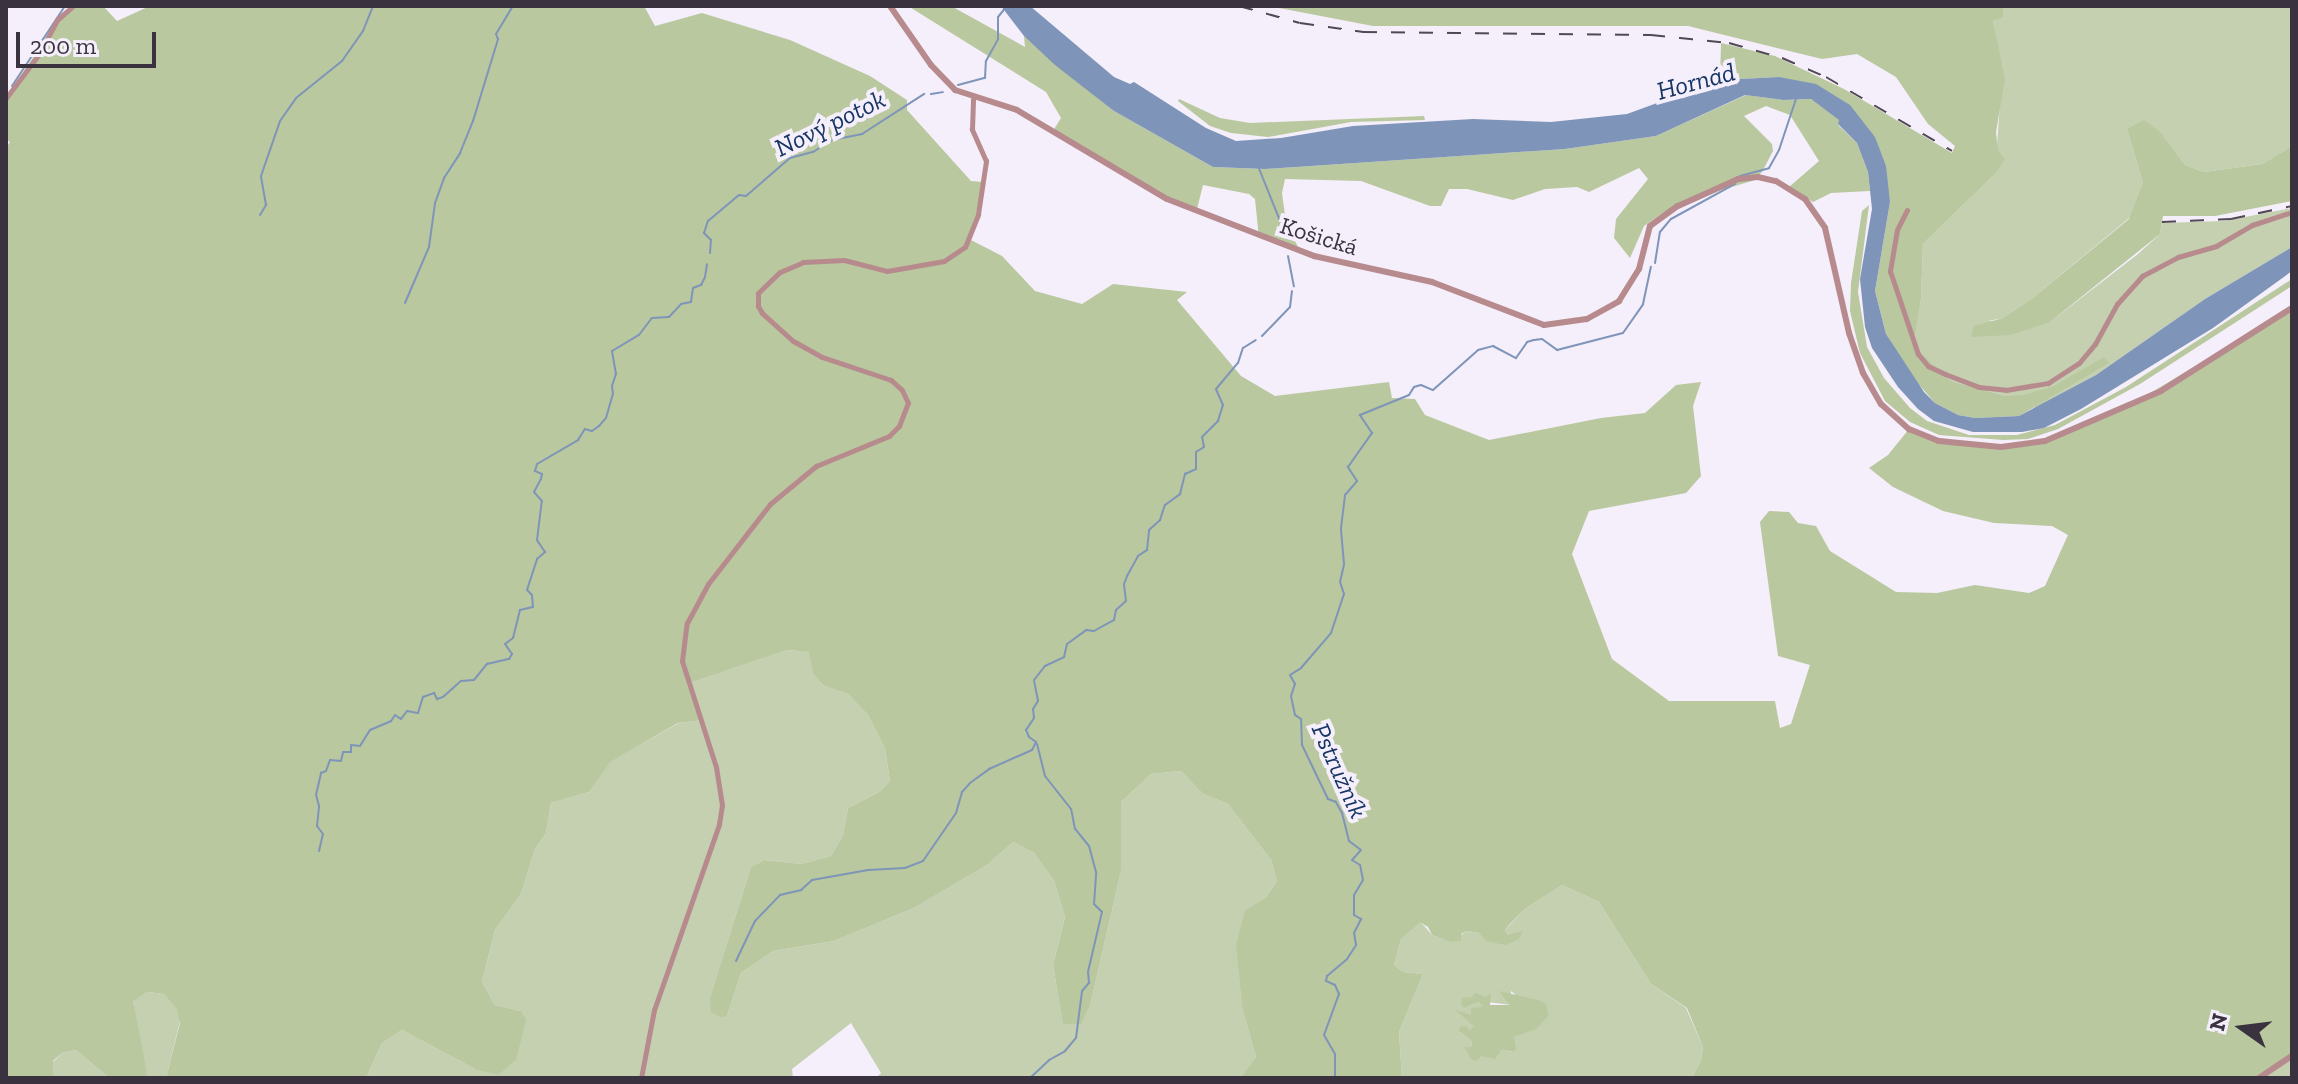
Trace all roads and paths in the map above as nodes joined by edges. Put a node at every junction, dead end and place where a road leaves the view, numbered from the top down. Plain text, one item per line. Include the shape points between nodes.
1 (73, 6) edge
2 (890, 6) edge
3 (9, 96) edge
4 (973, 99) junction
5 (1907, 210) dead end
6 (2292, 212) edge
7 (2292, 308) edge
8 (2292, 1056) edge
9 (641, 1078) edge
10 (2259, 1078) edge

1 - 3 street via 58,19
2 - 4 street, Košická via 953,88
4 - 7 street, Košická via 1017,110 1167,199 1284,246 1432,282 1544,325 1568,324 1619,301 1639,269 1650,226 1678,206 1738,179 1776,181 1805,199 1825,228 1849,333 1872,389 1892,416 1939,441 2001,447 2045,441 2161,391
4 - 9 street via 972,129 986,161 978,214 965,247 944,261 887,271 844,260 803,262 780,272 758,293 762,313 793,341 822,357 891,380 908,403 889,436 816,466 770,504 708,584 687,623 682,661 719,778 722,805 654,1010
5 - 6 street via 1897,230 1890,271 1915,348 1935,369 1979,387 2006,390 2048,383 2079,363 2142,276
8 - 10 street

